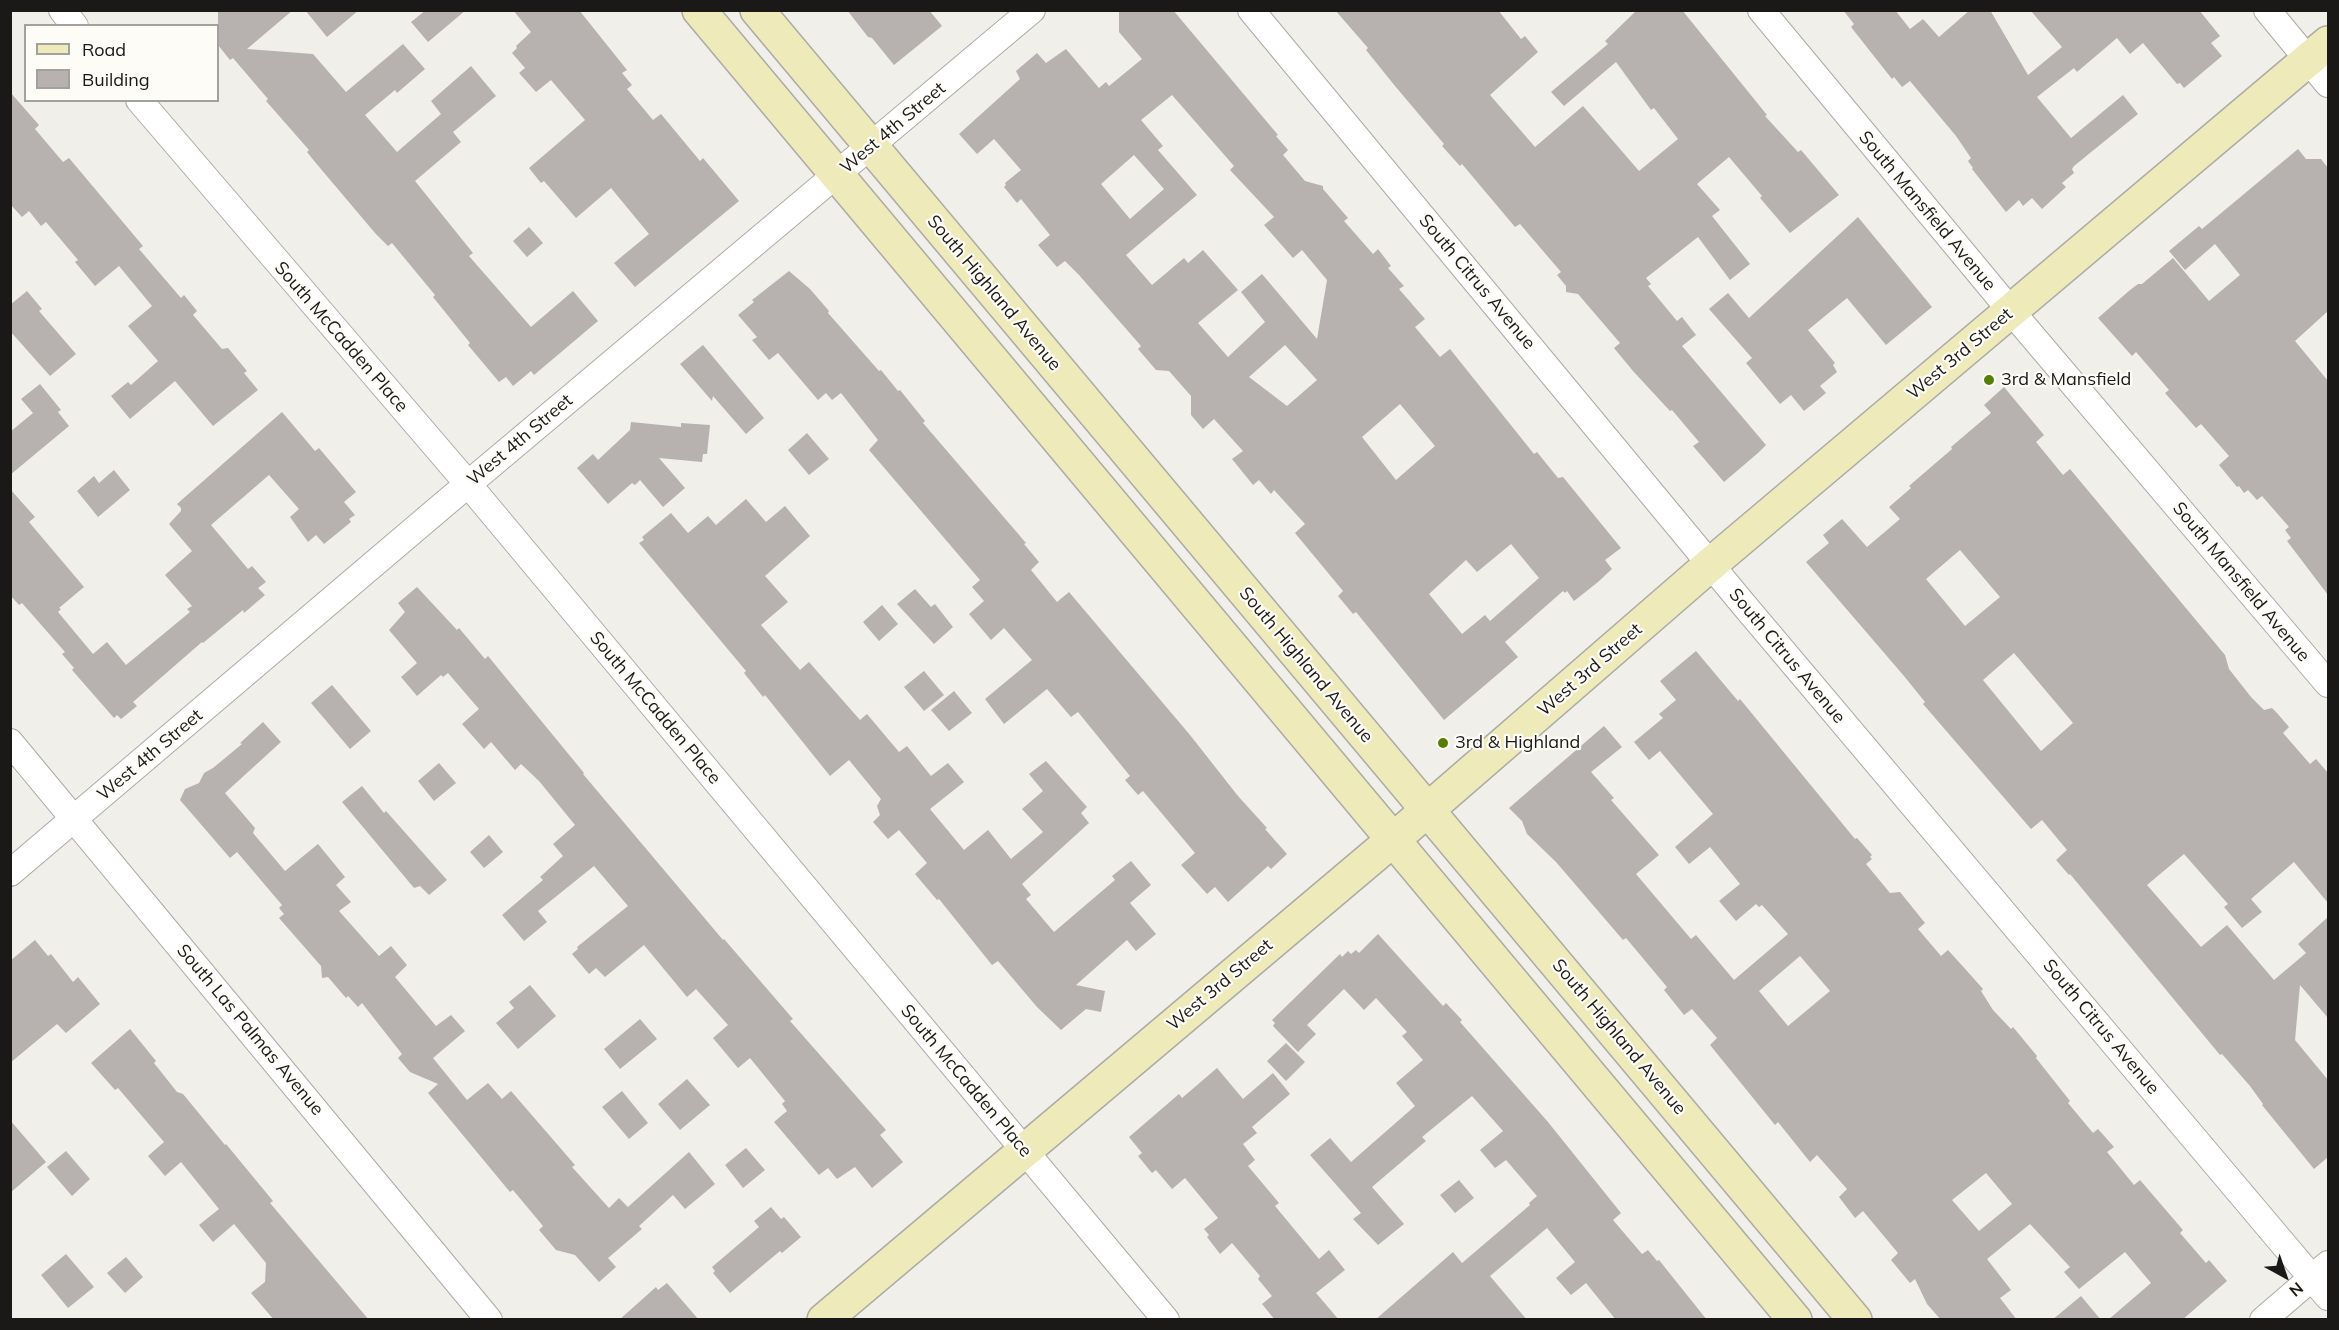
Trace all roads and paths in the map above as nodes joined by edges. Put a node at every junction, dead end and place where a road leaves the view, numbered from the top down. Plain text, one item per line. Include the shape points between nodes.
1 (62, 10) edge
2 (699, 10) edge
3 (757, 10) edge
4 (1032, 10) edge
5 (1251, 10) edge
6 (1761, 10) edge
7 (2267, 10) edge
8 (73, 24) edge
9 (2322, 62) edge
10 (141, 102) edge
11 (871, 146) junction
12 (837, 174) junction
13 (2011, 311) junction
14 (468, 484) junction
15 (1711, 564) junction
16 (2328, 684) edge
17 (10, 742) edge
18 (1428, 809) junction
19 (75, 818) junction
20 (1394, 839) junction
21 (10, 873) edge
22 (1025, 1152) junction
23 (2320, 1271) edge
24 (2328, 1297) edge
25 (489, 1320) edge
26 (824, 1320) edge
27 (1167, 1320) edge
28 (1795, 1320) edge
29 (1855, 1320) edge
30 (2263, 1320) edge

1 - 8 street
2 - 12 main road
3 - 11 main road, South Highland Avenue
4 - 11 street, West 4th Street
5 - 15 street, South Citrus Avenue
6 - 13 street, South Mansfield Avenue
7 - 9 street
9 - 13 main road, West 3rd Street
10 - 14 street, South McCadden Place
11 - 12 street, West 4th Street
11 - 18 main road, South Highland Avenue
12 - 14 street, West 4th Street
12 - 20 main road
13 - 15 main road, West 3rd Street
13 - 16 street, South Mansfield Avenue
14 - 19 street, West 4th Street
14 - 22 street, South McCadden Place
15 - 18 main road, West 3rd Street
15 - 23 street, South Citrus Avenue
17 - 19 street, South Las Palmas Avenue
18 - 20 main road, West 3rd Street
18 - 29 main road, South Highland Avenue
19 - 21 street, West 4th Street
19 - 25 street, South Las Palmas Avenue
20 - 22 main road, West 3rd Street
20 - 28 main road
22 - 26 main road, West 3rd Street
22 - 27 street, South McCadden Place
23 - 24 street, South Citrus Avenue
23 - 30 street

